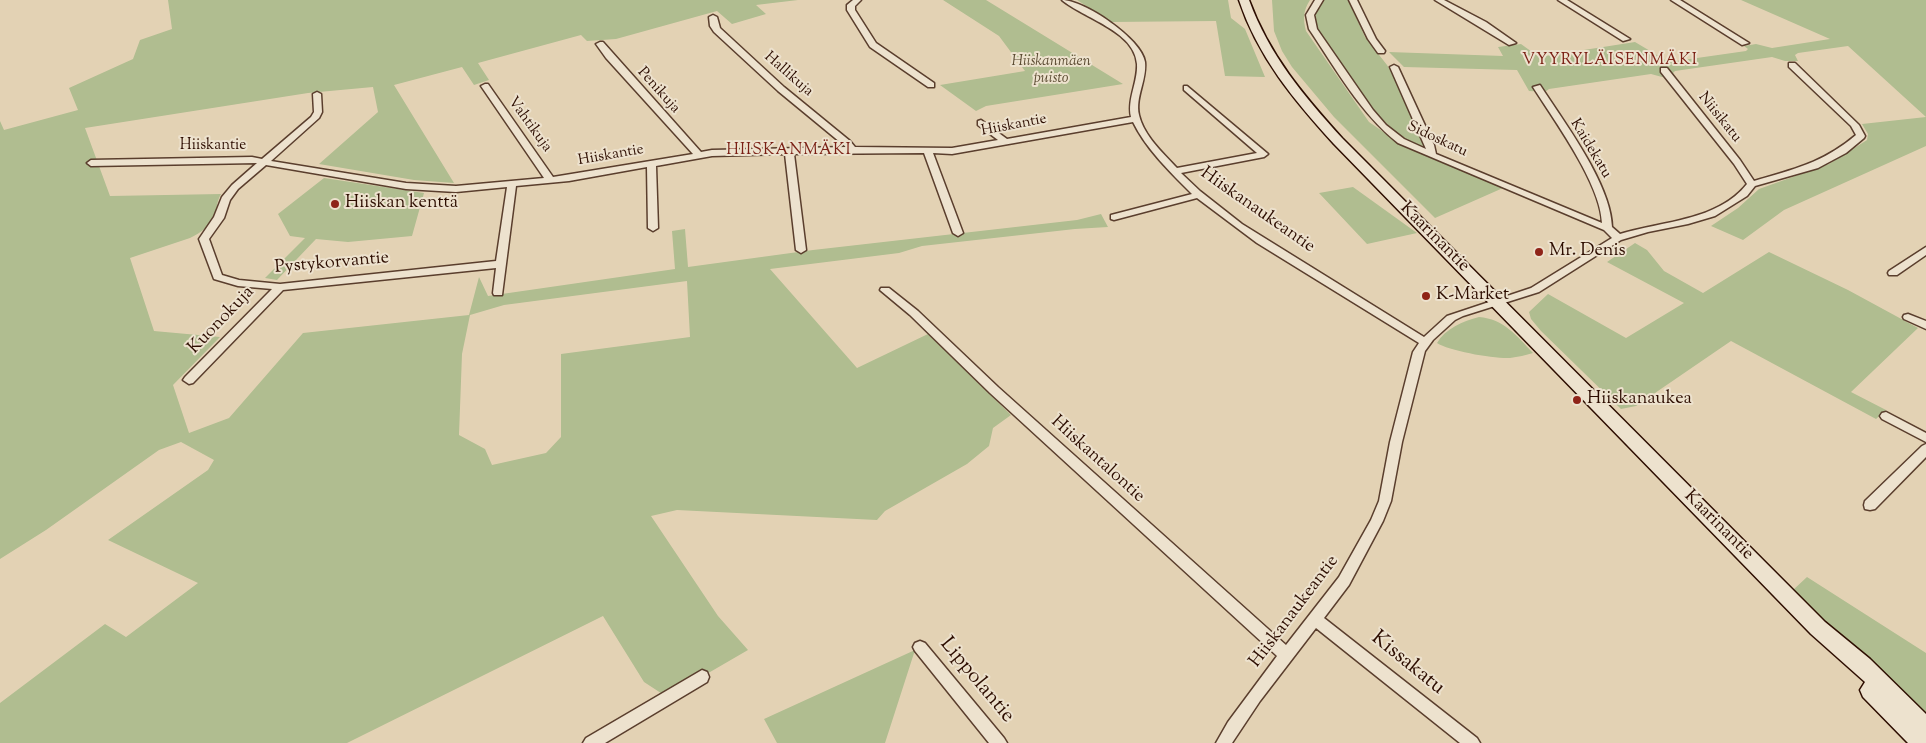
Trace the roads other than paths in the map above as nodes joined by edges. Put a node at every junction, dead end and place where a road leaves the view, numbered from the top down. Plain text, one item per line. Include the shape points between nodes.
1 (857, 0) edge
2 (1066, 0) edge
3 (1244, 0) edge
4 (1252, 0) edge
5 (1319, 0) edge
6 (1352, 0) edge
7 (1439, 0) edge
8 (1562, 0) edge
9 (1675, 0) edge
10 (713, 17) dead end
11 (1256, 28) junction
12 (1626, 39) dead end
13 (1512, 43) dead end
14 (1745, 43) dead end
15 (600, 44) dead end
16 (1381, 51) dead end
17 (1792, 65) dead end
18 (1394, 67) dead end
19 (1664, 70) dead end
20 (931, 85) dead end
21 (485, 86) dead end
22 (1187, 88) dead end
23 (1537, 88) dead end
24 (317, 94) dead end
25 (1136, 119) junction
26 (981, 123) dead end
27 (1006, 142) junction
28 (852, 150) junction
29 (789, 151) junction
30 (928, 151) junction
31 (698, 154) junction
32 (1432, 155) junction
33 (264, 161) junction
34 (91, 162) dead end
35 (651, 163) junction
36 (1175, 172) junction
37 (550, 180) junction
38 (1752, 184) junction
39 (512, 185) junction
40 (1198, 195) junction
41 (1114, 217) dead end
42 (653, 228) dead end
43 (1607, 228) junction
44 (958, 233) dead end
45 (1618, 238) junction
46 (801, 250) dead end
47 (1926, 250) edge
48 (502, 264) junction
49 (1893, 273) dead end
50 (280, 286) junction
51 (885, 290) dead end
52 (498, 293) dead end
53 (1498, 302) junction
54 (1908, 317) dead end
55 (1926, 326) edge
56 (1419, 352) junction
57 (189, 380) dead end
58 (1886, 416) dead end
59 (1926, 438) edge
60 (1926, 449) edge
61 (1870, 505) dead end
62 (1316, 619) junction
63 (1818, 628) junction
64 (920, 647) dead end
65 (1286, 655) junction
66 (702, 677) dead end
67 (1926, 729) edge
68 (591, 743) edge
69 (999, 743) edge
70 (1224, 743) edge
71 (1472, 743) edge
72 (1923, 743) edge

1 - 20 street via 851,5 851,10 870,42
2 - 25 street via 1134,45 1141,67 1135,102
3 - 11 main road, Kaarinantie
4 - 11 main road, Kaarinantie
5 - 32 street, Sidoskatu via 1310,16 1313,29 1370,112 1401,141
6 - 16 street
7 - 13 street
8 - 12 street
9 - 14 street
10 - 28 street, Hallikuja via 717,30
11 - 53 main road, Kaarinantie via 1276,67 1304,104
15 - 31 street, Penikuja
17 - 38 street via 1851,121 1861,136 1844,151 1815,166
18 - 32 street
19 - 38 street, Niisikatu
21 - 37 street, Vahtikuja
22 - 36 street via 1264,154
23 - 43 street, Kaidekatu via 1596,186 1606,209
24 - 33 street via 318,115
25 - 27 street, Hiiskantie
25 - 36 street, Hiiskanaukeantie
26 - 27 street
27 - 30 street, Hiiskantie
28 - 29 street, Hiiskantie
28 - 30 street, Hiiskantie
29 - 31 street, Hiiskantie
29 - 46 street
30 - 44 street
31 - 35 street, Hiiskantie
32 - 43 street, Sidoskatu
33 - 34 street, Hiiskantie
33 - 39 street, Hiiskantie via 422,188
33 - 50 street, Pystykorvantie via 225,199 219,218 205,235 204,243 216,272 223,280
35 - 37 street, Hiiskantie
35 - 42 street
36 - 40 street, Hiiskanaukeantie
37 - 39 street, Hiiskantie
38 - 45 street, Hiiskanaukeantie via 1744,194 1712,214
39 - 48 street
40 - 41 street
40 - 56 street, Hiiskanaukeantie via 1287,257 1426,342
43 - 45 street, Sidoskatu
45 - 53 street, Hiiskanaukeantie via 1535,290
47 - 49 street
48 - 50 street, Pystykorvantie
48 - 52 street
50 - 57 street, Kuonokuja
51 - 65 street, Hiiskantalontie via 914,313 994,390
53 - 56 street, Hiiskanaukeantie via 1451,318 1429,337
53 - 63 main road, Kaarinantie
54 - 55 street
56 - 62 street, Hiiskanaukeantie via 1385,501 1349,573
58 - 59 street
60 - 61 street
62 - 65 street, Hiiskanaukeantie
62 - 71 street, Kissakatu
63 - 67 main road, Kaarinantie via 1863,666
63 - 72 main road, Kaarinantie via 1852,670
64 - 69 street, Lippolantie
65 - 70 street, Hiiskanaukeantie
66 - 68 street

